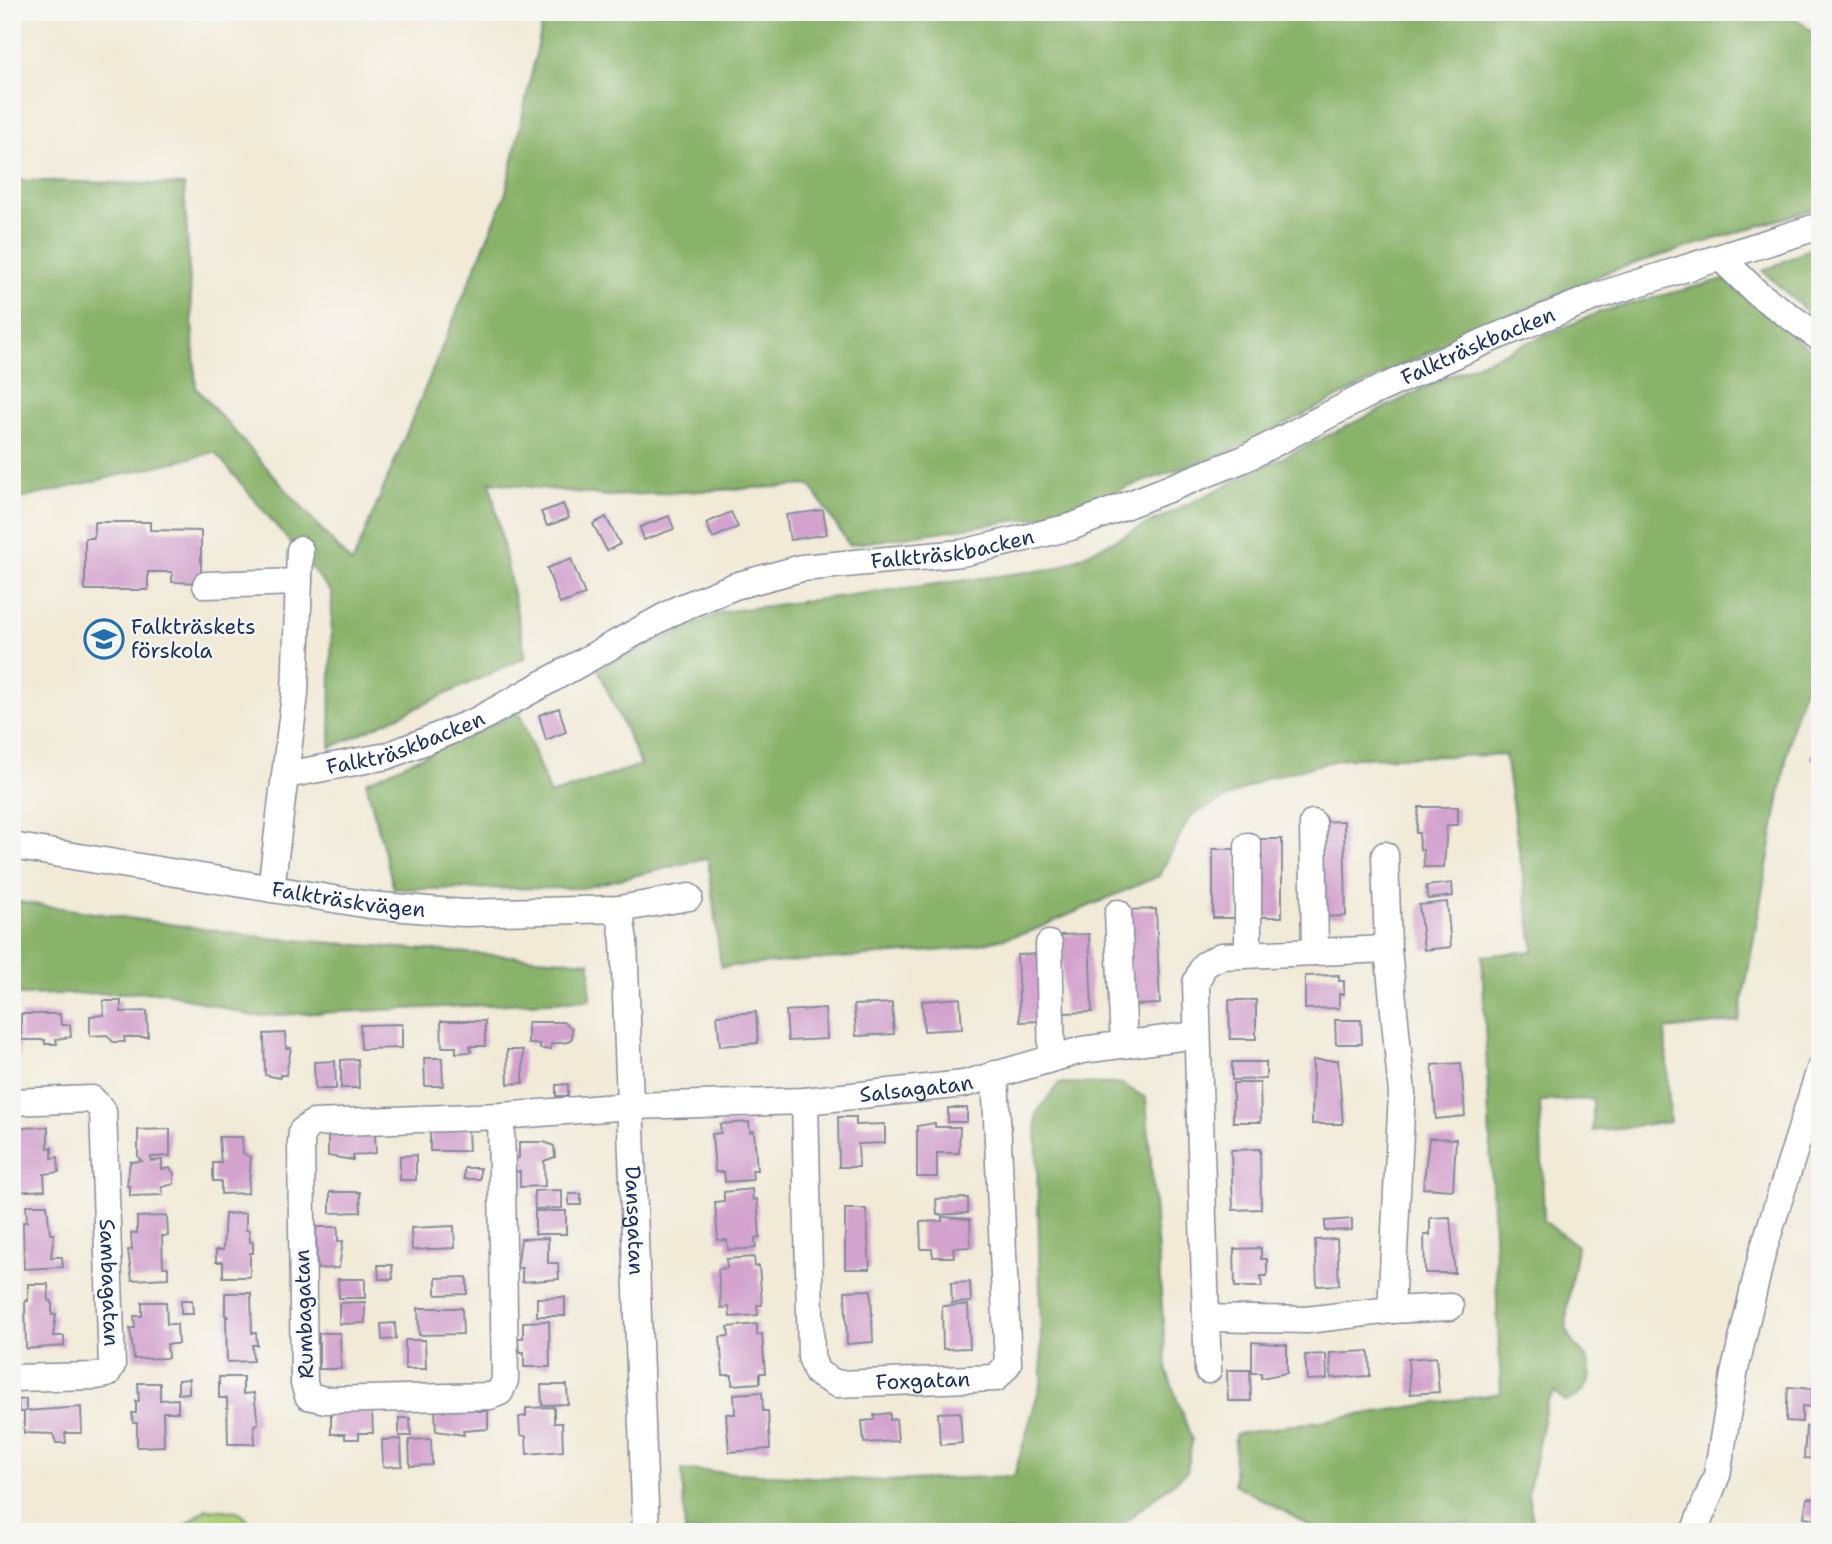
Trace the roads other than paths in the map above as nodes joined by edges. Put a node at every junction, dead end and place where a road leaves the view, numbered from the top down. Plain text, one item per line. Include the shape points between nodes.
1 (1820, 226) edge
2 (1721, 258) junction
3 (1820, 338) edge
4 (300, 550) dead end
5 (299, 582) junction
6 (206, 585) dead end
7 (286, 775) junction
8 (1312, 822) dead end
9 (1248, 845) dead end
10 (12, 846) edge
11 (1385, 855) dead end
12 (271, 889) junction
13 (690, 897) dead end
14 (619, 909) junction
15 (1118, 913) dead end
16 (1049, 944) dead end
17 (1388, 948) junction
18 (1315, 952) junction
19 (1248, 954) junction
20 (1196, 1035) junction
21 (1124, 1045) junction
22 (1052, 1058) junction
23 (1820, 1069) edge
24 (995, 1074) junction
25 (805, 1101) junction
26 (12, 1102) edge
27 (631, 1106) junction
28 (501, 1116) junction
29 (1450, 1307) dead end
30 (1391, 1310) junction
31 (1206, 1318) junction
32 (1208, 1370) dead end
33 (12, 1378) edge
34 (646, 1532) edge
35 (1694, 1532) edge

1 - 2 street, Falkträskbacken
2 - 3 street via 1757,292
2 - 7 street, Falkträskbacken via 1597,296 1488,340 1365,396 1244,459 1071,527 962,553 802,568 735,586 678,609 476,721 387,756
4 - 5 street
5 - 6 street
5 - 7 street via 295,694
7 - 12 street
8 - 18 street
9 - 19 street
10 - 12 street, Falkträskvägen
11 - 17 street
12 - 14 street, Falkträskvägen via 370,905 463,913
13 - 14 street, Falkträskvägen
14 - 27 street, Dansgatan
15 - 21 street
16 - 22 street
17 - 18 street
17 - 30 street via 1402,1093
18 - 19 street
19 - 20 street via 1221,956 1204,965 1196,983
20 - 21 street, Salsagatan
20 - 31 street
21 - 22 street, Salsagatan
22 - 24 street, Salsagatan
23 - 35 street via 1762,1254 1717,1475
24 - 25 street, Salsagatan via 964,1084
24 - 25 street, Foxgatan via 1008,1364 996,1378 837,1384 817,1373 811,1357
25 - 27 street, Salsagatan
26 - 33 street, Sambagatan via 92,1099 103,1111 112,1365 107,1374 96,1376
27 - 28 street, Rumbagatan
27 - 34 street, Dansgatan
28 - 28 street, Rumbagatan via 313,1124 302,1132 304,1370 309,1396 326,1400 500,1392 505,1380
29 - 30 street
30 - 31 street via 1306,1320
31 - 32 street

